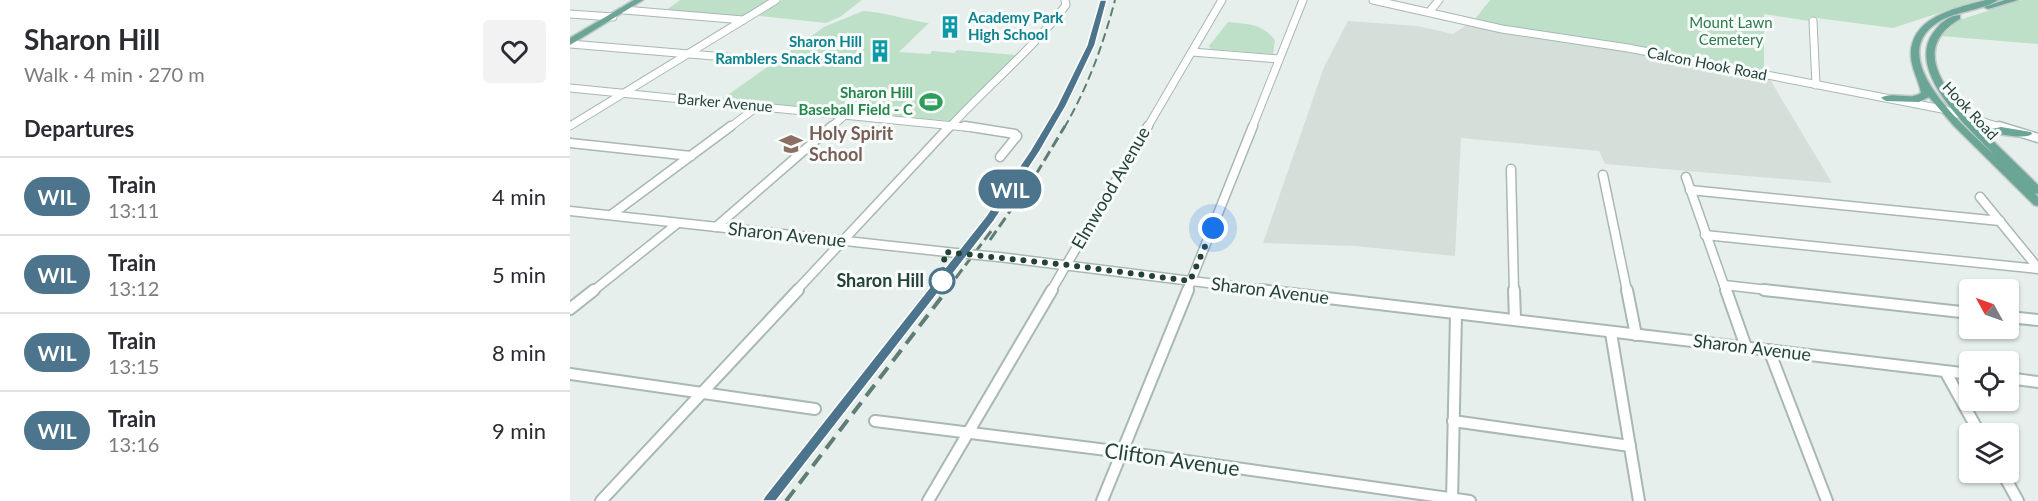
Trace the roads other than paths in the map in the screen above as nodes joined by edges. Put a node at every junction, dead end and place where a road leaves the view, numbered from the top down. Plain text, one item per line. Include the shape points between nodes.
1 (639, 0) edge
2 (776, 0) edge
3 (1065, 0) edge
4 (1222, 0) edge
5 (1303, 0) edge
6 (1377, 0) edge
7 (1439, 0) edge
8 (1994, 0) edge
9 (2014, 0) edge
10 (624, 10) junction
11 (1430, 11) junction
12 (570, 14) edge
13 (613, 17) junction
14 (743, 20) junction
15 (1813, 21) dead end
16 (570, 43) edge
17 (1192, 52) junction
18 (690, 54) junction
19 (1279, 58) junction
20 (773, 61) dead end
21 (1924, 81) junction
22 (1816, 85) junction
23 (570, 88) edge
24 (624, 93) junction
25 (1886, 98) junction
26 (758, 106) junction
27 (1942, 109) junction
28 (846, 114) junction
29 (1963, 114) junction
30 (952, 124) junction
31 (570, 126) edge
32 (2027, 134) junction
33 (1985, 137) junction
34 (2038, 138) edge
35 (570, 143) edge
36 (691, 156) junction
37 (1000, 157) dead end
38 (1511, 169) dead end
39 (1603, 175) dead end
40 (1686, 177) dead end
41 (1690, 190) junction
42 (2038, 191) edge
43 (1980, 197) dead end
44 (2038, 203) edge
45 (570, 211) edge
46 (611, 215) junction
47 (2000, 221) junction
48 (678, 223) junction
49 (716, 227) junction
50 (1705, 235) junction
51 (842, 241) junction
52 (1068, 265) junction
53 (2038, 269) edge
54 (1190, 281) junction
55 (1724, 285) junction
56 (570, 309) edge
57 (1959, 312) edge
58 (1456, 314) junction
59 (2019, 318) edge
60 (1515, 320) junction
61 (2038, 320) edge
62 (1611, 333) junction
63 (1636, 335) junction
64 (1746, 347) junction
65 (1769, 350) junction
66 (1945, 371) junction
67 (1959, 373) edge
68 (570, 374) edge
69 (2019, 379) edge
70 (2038, 382) edge
71 (701, 393) junction
72 (815, 409) dead end
73 (875, 421) dead end
74 (1453, 421) junction
75 (1974, 423) edge
76 (969, 432) junction
77 (1630, 446) junction
78 (1124, 452) junction
79 (2008, 483) edge
80 (1452, 500) edge
81 (601, 501) edge
82 (928, 501) edge
83 (1102, 501) edge
84 (1470, 501) edge
85 (1639, 501) edge
86 (1827, 501) edge
87 (2018, 501) edge

1 - 10 main road
2 - 14 street
3 - 30 street via 1060,13 1020,57
4 - 17 street, Elmwood Avenue
5 - 19 street
6 - 11 street, Calcon Hook Road
7 - 11 street
8 - 21 main road, Hook Road via 1945,15 1923,31 1915,56
9 - 29 main road, Hook Road via 1958,17 1934,36 1931,67
10 - 13 main road
10 - 14 street
11 - 22 street, Calcon Hook Road via 1502,29 1628,48
12 - 13 street
13 - 16 main road
14 - 18 street
15 - 22 street
16 - 18 street
17 - 19 street
17 - 52 street, Elmwood Avenue
18 - 20 street
18 - 24 street
19 - 54 street
21 - 25 main road via 1923,97
21 - 27 main road, Hook Road
22 - 25 street, Calcon Hook Road
23 - 24 street, Barker Avenue
24 - 26 street, Barker Avenue
24 - 31 street
25 - 27 street, Calcon Hook Road
26 - 28 street, Barker Avenue
26 - 36 street
27 - 29 street, Calcon Hook Road
27 - 44 main road, Hook Road
28 - 30 street, Barker Avenue
28 - 49 street
29 - 32 street, Calcon Hook Road
29 - 33 main road, Hook Road
30 - 37 street, Barker Avenue via 1015,134
30 - 51 street
32 - 33 main road via 1995,130
32 - 34 street, Calcon Hook Road
33 - 42 main road, Hook Road
35 - 36 street
36 - 46 street
38 - 60 street
39 - 63 street
40 - 41 street
41 - 47 street
41 - 50 street
43 - 47 street
45 - 46 street, Sharon Avenue
46 - 48 street, Sharon Avenue
47 - 53 street
48 - 49 street, Sharon Avenue
48 - 56 street
49 - 51 street, Sharon Avenue
50 - 53 street
50 - 55 street
51 - 52 street, Sharon Avenue, bridge
51 - 71 street
52 - 54 street, Sharon Avenue
52 - 76 street, Elmwood Avenue
54 - 58 street, Sharon Avenue
54 - 78 street
55 - 57 street
55 - 64 street
58 - 60 street, Sharon Avenue
58 - 74 street
59 - 61 street
60 - 62 street, Sharon Avenue
62 - 63 street, Sharon Avenue
62 - 77 street
63 - 64 street, Sharon Avenue
64 - 65 street, Sharon Avenue
65 - 66 street, Sharon Avenue
65 - 86 street
66 - 67 street, Sharon Avenue
66 - 75 street
68 - 71 street
69 - 70 street
71 - 72 street
71 - 81 street
73 - 76 street, Clifton Avenue
74 - 77 street
74 - 80 street
76 - 78 street, Clifton Avenue
76 - 82 street, Elmwood Avenue
77 - 85 street
78 - 80 street, Clifton Avenue
78 - 83 street
79 - 87 street
80 - 84 street, Clifton Avenue

